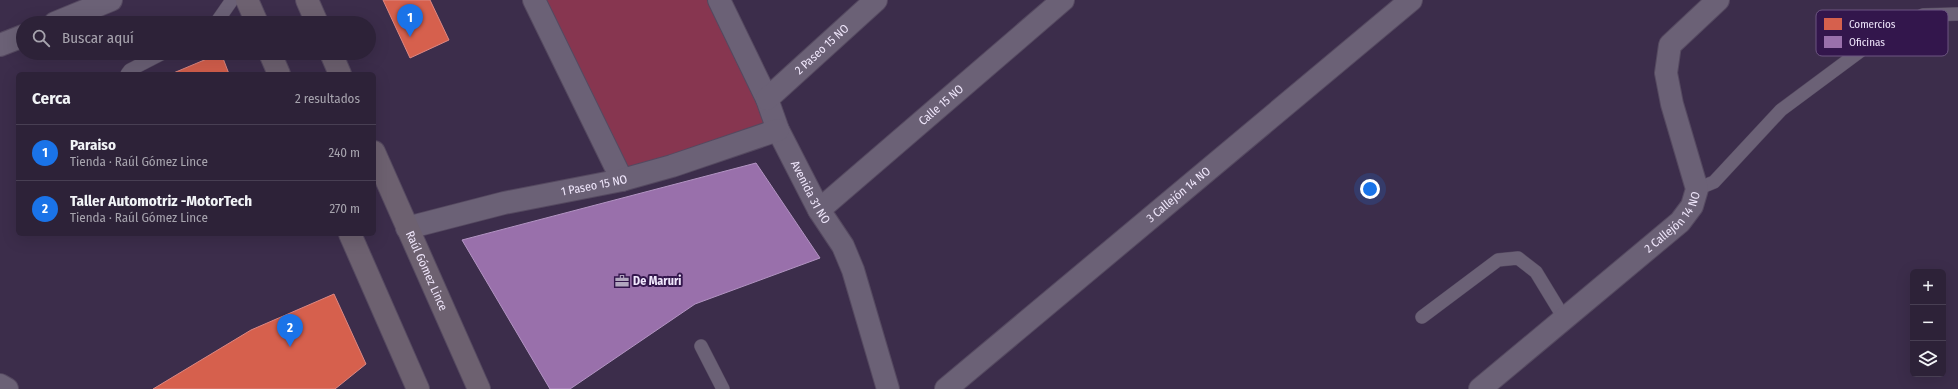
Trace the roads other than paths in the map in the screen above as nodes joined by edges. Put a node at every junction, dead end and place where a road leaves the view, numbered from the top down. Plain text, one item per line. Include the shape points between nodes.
1 (111, 0) edge
2 (232, 0) edge
3 (247, 0) edge
4 (307, 0) edge
5 (534, 0) edge
6 (719, 0) edge
7 (876, 0) edge
8 (1063, 0) edge
9 (1718, 0) edge
10 (1401, 3) edge
11 (1958, 14) edge
12 (1948, 15) edge
13 (72, 16) edge
14 (221, 16) edge
15 (254, 16) edge
16 (315, 16) edge
17 (16, 39) edge
18 (0, 45) edge
19 (1854, 56) edge
20 (149, 60) edge
21 (273, 60) edge
22 (334, 60) edge
23 (128, 72) edge
24 (278, 72) edge
25 (339, 72) edge
26 (767, 98) junction
27 (778, 130) junction
28 (376, 157) edge
29 (622, 180) junction
30 (1697, 189) junction
31 (820, 210) junction
32 (407, 228) junction
33 (351, 236) edge
34 (1422, 317) dead end
35 (1564, 318) junction
36 (701, 346) dead end
37 (0, 386) edge
38 (7, 389) edge
39 (418, 389) edge
40 (479, 389) edge
41 (723, 389) edge
42 (888, 389) edge
43 (946, 389) edge
44 (1480, 389) edge

1 - 13 street
2 - 14 lane
3 - 15 main road
4 - 16 main road
5 - 29 street
6 - 26 street, Avenida 31 NO
7 - 26 street, 2 Paseo 15 NO
8 - 31 street, Calle 15 NO
9 - 30 street, 2 Callejón 14 NO via 1670,45 1666,73 1672,104
10 - 43 street, 3 Callejón 14 NO
11 - 12 lane
17 - 18 street
19 - 30 lane via 1781,110 1714,182
20 - 23 lane
21 - 24 main road
22 - 25 main road
26 - 27 street, Avenida 31 NO
27 - 29 street, 1 Paseo 15 NO
27 - 31 street, Avenida 31 NO
28 - 32 main road, Raúl Gómez Lince
29 - 32 street, 1 Paseo 15 NO via 504,203
30 - 35 street, 2 Callejón 14 NO via 1692,206 1680,222
31 - 42 street, Avenida 31 NO via 843,246 853,270
32 - 40 main road, Raúl Gómez Lince
33 - 39 main road
34 - 35 lane via 1498,260 1518,258 1536,272
35 - 44 street, 2 Callejón 14 NO
36 - 41 lane
37 - 38 street

